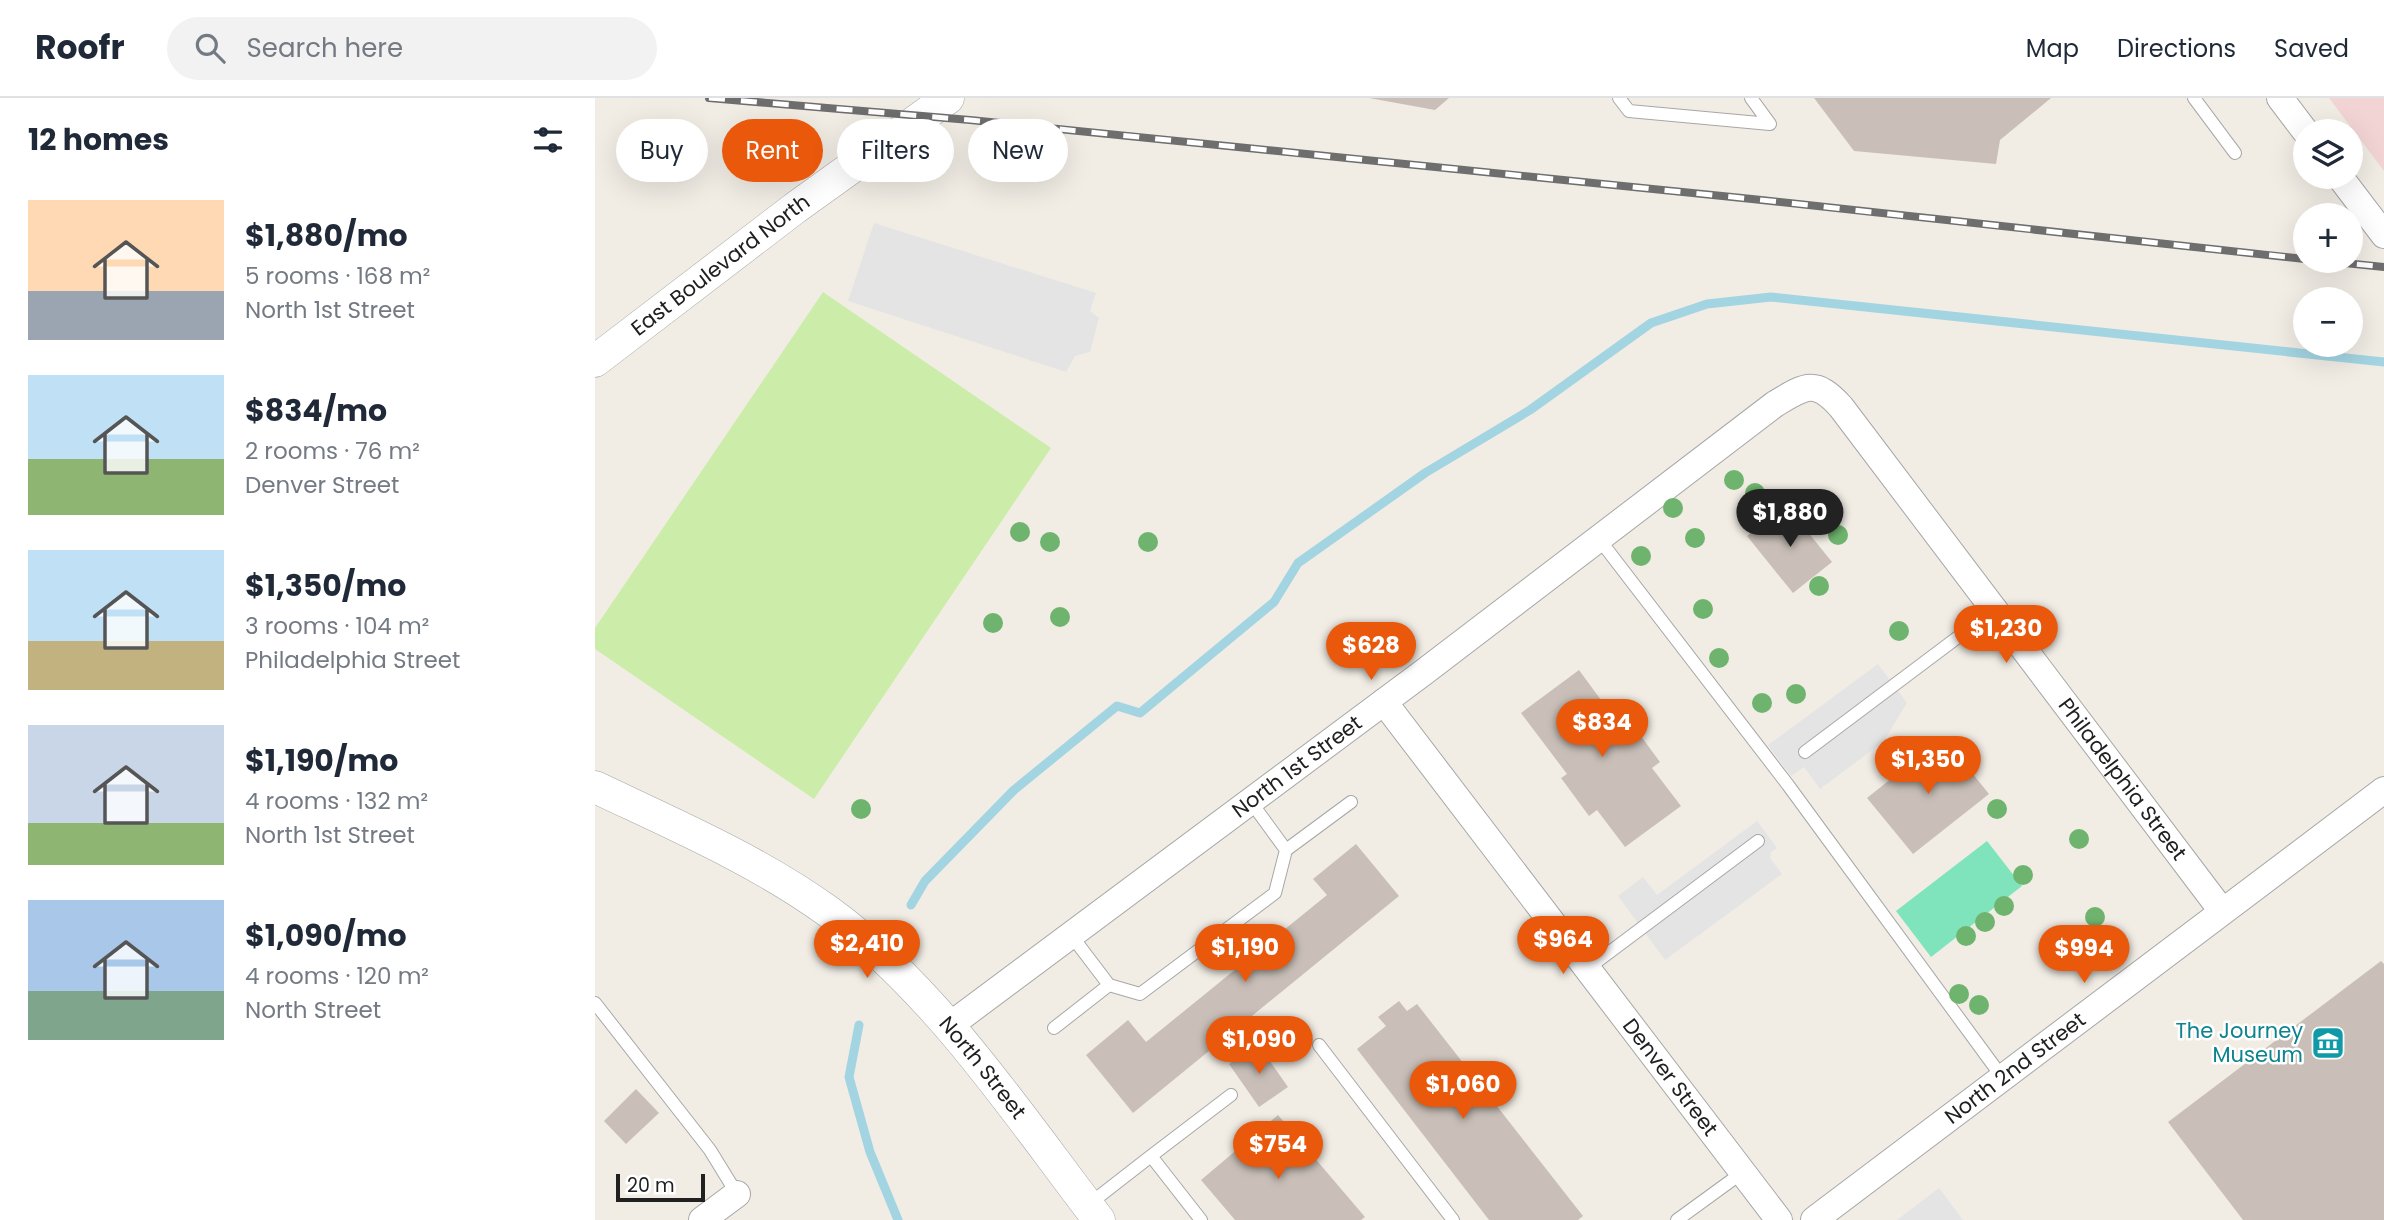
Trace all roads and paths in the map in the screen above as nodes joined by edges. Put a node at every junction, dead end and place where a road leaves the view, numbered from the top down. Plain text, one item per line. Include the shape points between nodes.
1 (948, 98) edge
2 (1619, 98) edge
3 (1751, 98) edge
4 (2194, 98) edge
5 (2280, 98) edge
6 (2296, 119) edge
7 (2235, 153) dead end
8 (2349, 189) edge
9 (2384, 235) edge
10 (595, 361) edge
11 (1814, 387) joint
12 (1599, 539) junction
13 (1994, 610) junction
14 (1384, 702) junction
15 (1805, 751) dead end
16 (595, 787) edge
17 (2384, 790) edge
18 (1251, 802) junction
19 (1352, 802) dead end
20 (1758, 841) dead end
21 (1286, 850) junction
22 (2222, 911) junction
23 (1071, 935) junction
24 (1587, 969) junction
25 (1109, 985) junction
26 (595, 1003) edge
27 (949, 1026) junction
28 (1054, 1028) dead end
29 (1319, 1045) dead end
30 (2002, 1077) junction
31 (1231, 1095) dead end
32 (1151, 1156) junction
33 (1743, 1172) junction
34 (737, 1194) joint
35 (1093, 1213) edge
36 (702, 1220) edge
37 (1201, 1220) edge
38 (1453, 1220) edge
39 (1677, 1220) edge
40 (1779, 1220) edge
41 (1814, 1220) edge

1 - 10 street, East Boulevard North
2 - 3 lane via 1629,111 1770,124
4 - 7 lane
5 - 6 street
8 - 9 street
11 - 12 street, North 1st Street via 1775,404
11 - 13 street, Philadelphia Street via 1826,391 1841,407
12 - 14 street, North 1st Street
12 - 30 lane via 1796,796
13 - 15 lane
13 - 22 street, Philadelphia Street
14 - 18 street, North 1st Street
14 - 24 street, Denver Street
16 - 27 street, North Street via 792,887 872,947
17 - 22 street, North 2nd Street
18 - 21 lane
18 - 23 street, North 1st Street
19 - 21 lane
20 - 24 lane
21 - 25 lane via 1275,893 1140,994
22 - 30 street, North 2nd Street
23 - 25 lane
23 - 27 street, North 1st Street
24 - 33 street, Denver Street
25 - 28 lane
26 - 34 lane via 710,1150
27 - 35 street, North Street
29 - 38 lane
30 - 41 street, North 2nd Street
31 - 32 lane
32 - 35 lane
32 - 37 lane
33 - 39 lane
33 - 40 street, Denver Street
34 - 36 street

